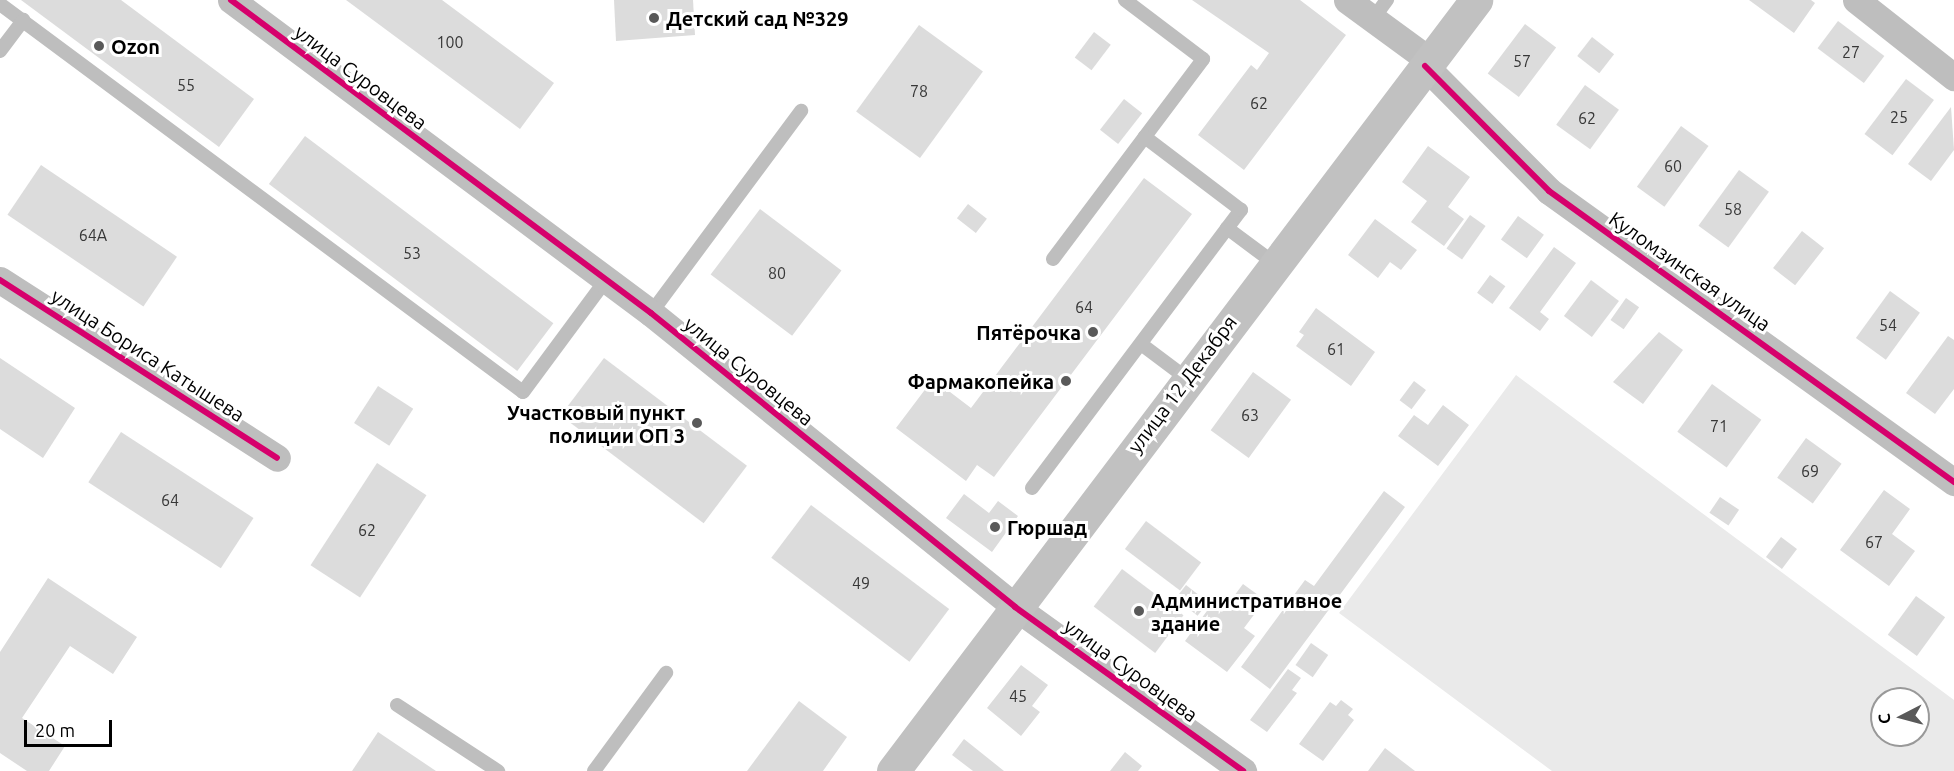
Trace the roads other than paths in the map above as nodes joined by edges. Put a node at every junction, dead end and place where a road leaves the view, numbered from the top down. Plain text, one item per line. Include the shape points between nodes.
1 (231, 0) edge
2 (1125, 0) edge
3 (1347, 0) edge
4 (1476, 0) edge
5 (1856, 0) edge
6 (0, 4) edge
7 (1380, 9) edge
8 (22, 20) junction
9 (0, 51) edge
10 (1427, 63) junction
11 (1954, 77) edge
12 (801, 111) dead end
13 (1145, 137) junction
14 (1227, 228) junction
15 (1053, 259) dead end
16 (1274, 263) junction
17 (0, 280) edge
18 (606, 280) junction
19 (651, 314) junction
20 (1141, 344) junction
21 (1185, 378) junction
22 (277, 458) dead end
23 (1954, 482) edge
24 (1032, 488) dead end
25 (1015, 607) junction
26 (666, 673) dead end
27 (397, 705) dead end
28 (498, 771) edge
29 (594, 771) edge
30 (893, 771) edge
31 (1243, 771) edge

1 - 18 street, улица Суровцева
2 - 13 lane via 1203,59
3 - 7 street, Куломзинская улица
4 - 10 main road, улица 12 Декабря
5 - 11 street
6 - 8 lane
7 - 10 street, Куломзинская улица
8 - 9 lane
8 - 18 lane via 523,392
10 - 16 main road, улица 12 Декабря
10 - 23 street, Куломзинская улица via 1549,191
12 - 19 lane
13 - 14 lane via 1241,210
13 - 15 lane
14 - 16 lane
14 - 20 lane
16 - 21 main road, улица 12 Декабря
17 - 22 street, улица Бориса Катышева
18 - 19 street, улица Суровцева
19 - 25 street, улица Суровцева
20 - 21 lane
20 - 24 lane
21 - 25 main road, улица 12 Декабря
25 - 30 main road, улица 12 Декабря
25 - 31 street, улица Суровцева
26 - 29 lane
27 - 28 lane

